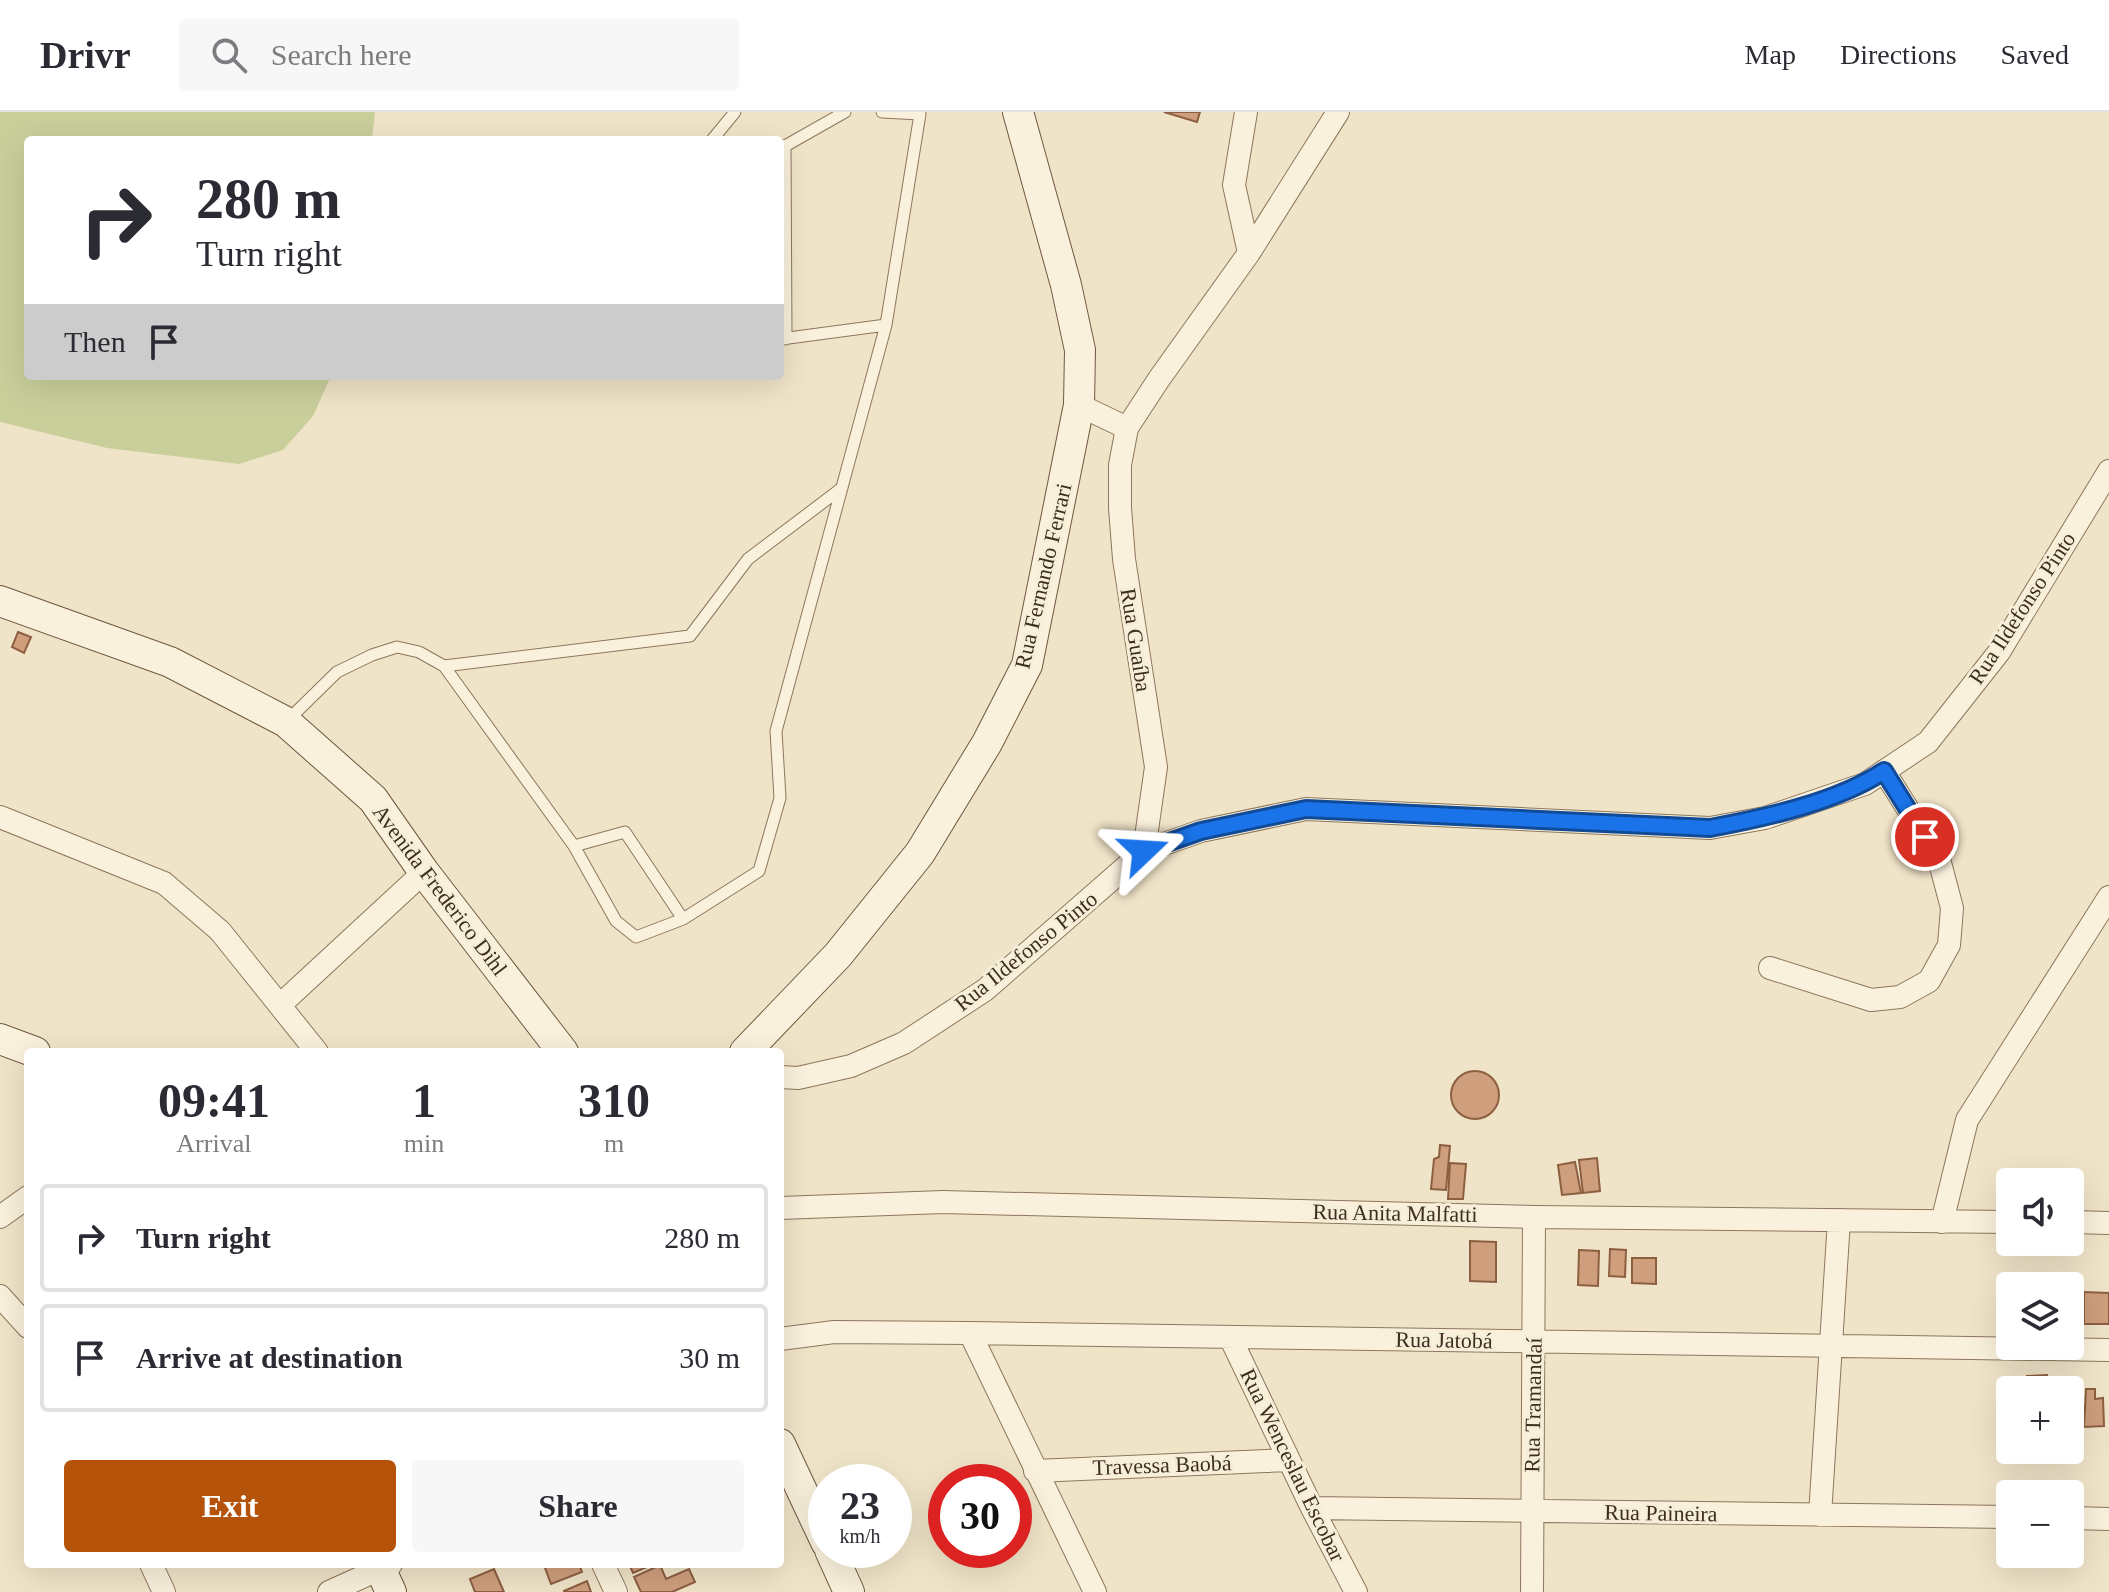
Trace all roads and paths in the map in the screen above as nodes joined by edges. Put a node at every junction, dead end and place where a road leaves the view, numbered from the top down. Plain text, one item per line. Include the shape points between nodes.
1 (735, 112) edge
2 (845, 112) edge
3 (882, 112) edge
4 (1018, 112) edge
5 (1246, 112) edge
6 (1338, 112) edge
7 (715, 136) edge
8 (784, 145) edge
9 (1249, 253) junction
10 (886, 325) junction
11 (784, 339) edge
12 (1079, 405) junction
13 (1127, 428) junction
14 (2109, 471) edge
15 (842, 488) junction
16 (0, 601) edge
17 (444, 666) junction
18 (286, 722) junction
19 (1884, 771) junction
20 (0, 817) edge
21 (574, 846) junction
22 (1144, 851) junction
23 (424, 872) junction
24 (2109, 897) edge
25 (683, 919) junction
26 (1770, 968) dead end
27 (280, 1005) junction
28 (0, 1039) edge
29 (24, 1048) edge
30 (314, 1048) edge
31 (560, 1048) edge
32 (749, 1048) edge
33 (784, 1077) edge
34 (24, 1200) edge
35 (784, 1208) edge
36 (0, 1217) edge
37 (1534, 1217) junction
38 (1839, 1220) junction
39 (1942, 1222) junction
40 (1996, 1222) edge
41 (2084, 1222) edge
42 (2109, 1223) edge
43 (0, 1296) edge
44 (24, 1323) edge
45 (970, 1333) junction
46 (1230, 1337) junction
47 (784, 1338) edge
48 (1534, 1341) junction
49 (1831, 1345) junction
50 (2109, 1350) edge
51 (784, 1453) edge
52 (1289, 1460) junction
53 (1035, 1471) junction
54 (808, 1504) edge
55 (1312, 1508) junction
56 (1531, 1511) junction
57 (1820, 1515) junction
58 (1996, 1517) edge
59 (2084, 1518) edge
60 (2109, 1519) edge
61 (153, 1568) edge
62 (605, 1568) edge
63 (838, 1568) edge
64 (385, 1572) edge
65 (164, 1592) edge
66 (329, 1592) edge
67 (616, 1592) edge
68 (849, 1592) edge
69 (1095, 1592) edge
70 (1356, 1592) edge
71 (1532, 1592) edge

1 - 7 lane
2 - 8 lane
3 - 10 lane via 920,114
4 - 12 main road, Rua Fernando Ferrari via 1080,350
5 - 9 street via 1234,185
6 - 9 street, Rua Guaíba
9 - 13 street, Rua Guaíba
10 - 11 lane
10 - 15 lane
12 - 13 street
12 - 32 main road, Rua Fernando Ferrari via 1027,665 987,743 920,853 838,955
13 - 22 street, Rua Guaíba via 1120,465 1124,559 1156,767
14 - 19 street, Rua Ildefonso Pinto via 1999,652 1928,742
15 - 17 lane via 748,559 690,636
15 - 25 lane via 776,731 780,798 759,871
16 - 18 main road, Avenida Frederico Dihl via 170,662
17 - 18 lane via 397,647 372,655 337,672
17 - 21 lane
18 - 23 main road, Avenida Frederico Dihl via 373,799
19 - 22 street, Rua Ildefonso Pinto via 1865,784 1765,818 1710,828 1306,809 1201,831
19 - 26 street via 1939,859 1952,908 1949,945 1929,981 1900,997 1871,1000
20 - 27 street via 164,883 220,931
21 - 25 lane via 625,832
21 - 25 lane via 616,921 636,937
22 - 33 street, Rua Ildefonso Pinto via 985,990 904,1043 851,1066
23 - 27 street
23 - 31 main road, Avenida Frederico Dihl
24 - 39 street via 1967,1120
27 - 30 street
28 - 29 main road
34 - 36 street
35 - 37 street, Rua Anita Malfatti via 943,1202
37 - 38 street, Rua Anita Malfatti
37 - 48 street, Rua Tramandaí
38 - 39 street, Rua Anita Malfatti
38 - 49 street
39 - 40 street, Rua Anita Malfatti
41 - 42 street
43 - 44 street
45 - 46 street, Rua Jatobá
45 - 47 street, Rua Jatobá via 834,1332
45 - 53 street
46 - 48 street, Rua Jatobá
46 - 52 street, Rua Wenceslau Escobar
48 - 49 street, Rua Jatobá
48 - 56 street, Rua Tramandaí
49 - 50 street, Rua Jatobá
49 - 57 street
51 - 54 main road
52 - 53 street, Travessa Baobá
52 - 55 street, Rua Wenceslau Escobar
53 - 69 street
55 - 56 street, Rua Paineira
55 - 70 street, Rua Wenceslau Escobar
56 - 57 street, Rua Paineira
56 - 71 street, Rua Tramandaí
57 - 58 street, Rua Paineira
59 - 60 street
61 - 65 street
62 - 67 street
63 - 68 main road
64 - 66 street

